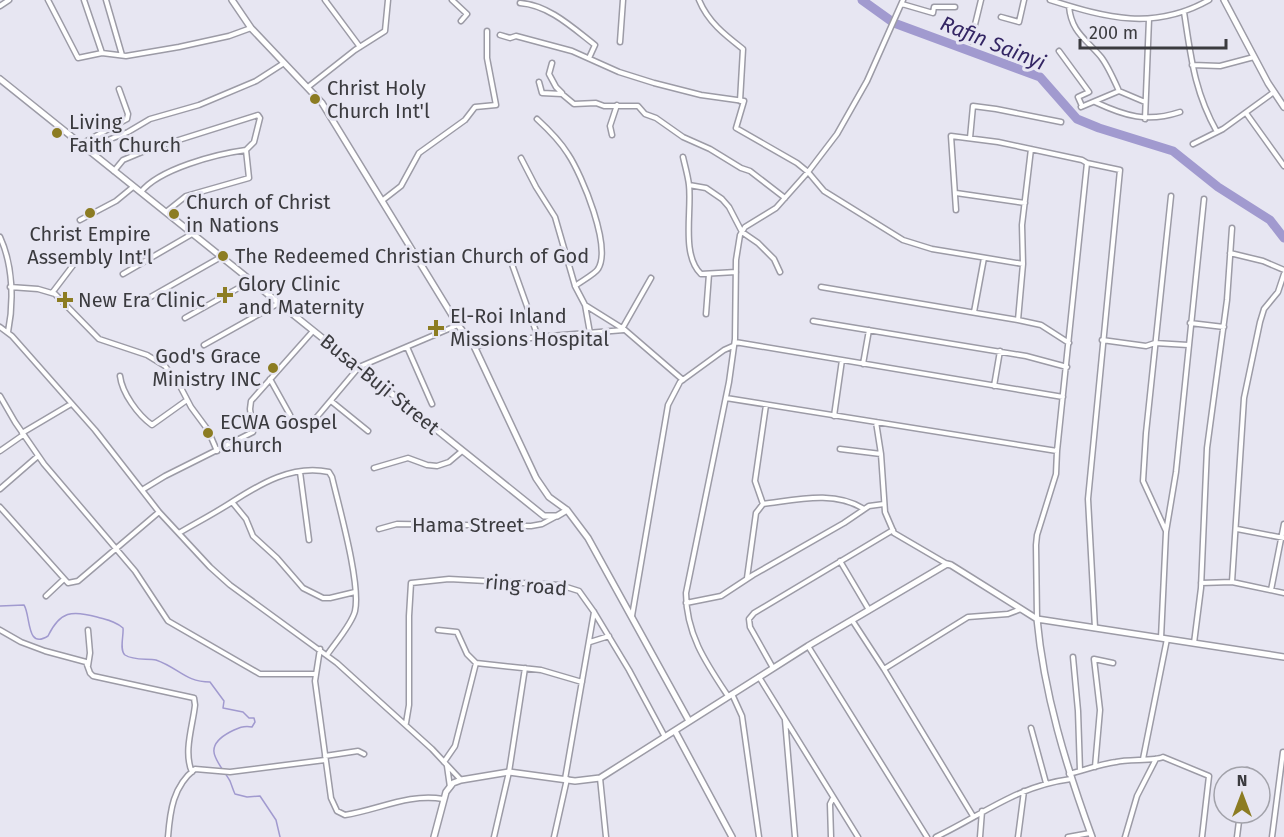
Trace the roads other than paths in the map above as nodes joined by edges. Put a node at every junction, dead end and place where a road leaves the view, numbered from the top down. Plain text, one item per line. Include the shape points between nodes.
1 (9, 0) edge
2 (48, 0) edge
3 (84, 0) edge
4 (106, 0) edge
5 (232, 0) edge
6 (324, 0) edge
7 (388, 0) edge
8 (452, 0) edge
9 (622, 0) edge
10 (699, 0) edge
11 (981, 0) edge
12 (1024, 0) edge
13 (1050, 0) edge
14 (1209, 0) edge
15 (1224, 0) edge
16 (520, 3) dead end
17 (902, 4) edge
18 (0, 6) edge
19 (1069, 6) junction
20 (954, 7) dead end
21 (1184, 12) junction
22 (1001, 17) dead end
23 (1149, 19) junction
24 (461, 21) dead end
25 (251, 28) junction
26 (487, 31) dead end
27 (500, 35) dead end
28 (971, 41) dead end
29 (620, 42) dead end
30 (360, 47) junction
31 (1059, 51) dead end
32 (102, 53) junction
33 (122, 55) junction
34 (1254, 57) junction
35 (589, 58) junction
36 (285, 63) junction
37 (552, 63) dead end
38 (1192, 66) junction
39 (0, 79) edge
40 (538, 82) dead end
41 (308, 87) junction
42 (119, 89) dead end
43 (1119, 91) junction
44 (1274, 92) junction
45 (562, 94) junction
46 (740, 100) junction
47 (1095, 102) junction
48 (1145, 102) junction
49 (616, 105) junction
50 (1284, 107) edge
51 (1180, 112) dead end
52 (1246, 113) junction
53 (537, 119) dead end
54 (1145, 119) junction
55 (1061, 122) dead end
56 (1216, 132) junction
57 (612, 135) dead end
58 (970, 138) junction
59 (80, 144) junction
60 (1193, 144) dead end
61 (1030, 149) junction
62 (86, 150) junction
63 (246, 150) junction
64 (683, 157) dead end
65 (521, 158) dead end
66 (1087, 163) junction
67 (1284, 166) edge
68 (114, 171) junction
69 (808, 172) junction
70 (689, 185) junction
71 (133, 187) junction
72 (141, 193) junction
73 (956, 193) junction
74 (1171, 196) dead end
75 (785, 198) junction
76 (1203, 199) dead end
77 (383, 200) junction
78 (1025, 203) junction
79 (956, 210) dead end
80 (165, 212) junction
81 (80, 220) dead end
82 (1232, 228) dead end
83 (742, 232) junction
84 (192, 234) junction
85 (0, 237) edge
86 (508, 253) dead end
87 (1230, 253) junction
88 (221, 257) junction
89 (984, 258) junction
90 (74, 264) dead end
91 (1023, 264) junction
92 (736, 272) junction
93 (780, 272) dead end
94 (1284, 272) edge
95 (123, 274) dead end
96 (709, 274) junction
97 (651, 278) dead end
98 (250, 280) junction
99 (575, 286) junction
100 (10, 287) junction
101 (821, 287) dead end
102 (52, 293) junction
103 (147, 299) dead end
104 (279, 303) junction
105 (585, 305) junction
106 (974, 312) junction
107 (706, 314) dead end
108 (185, 318) dead end
109 (1018, 320) junction
110 (813, 321) dead end
111 (1190, 323) junction
112 (458, 325) junction
113 (0, 327) edge
114 (1224, 327) junction
115 (624, 329) junction
116 (870, 330) junction
117 (313, 331) junction
118 (8, 332) junction
119 (590, 333) junction
120 (538, 337) junction
121 (1102, 340) junction
122 (1069, 343) junction
123 (1155, 343) junction
124 (734, 344) junction
125 (204, 345) dead end
126 (1188, 345) junction
127 (474, 346) junction
128 (407, 347) junction
129 (1000, 351) junction
130 (842, 360) junction
131 (863, 364) junction
132 (359, 367) junction
133 (1067, 367) junction
134 (120, 376) dead end
135 (270, 379) junction
136 (683, 380) junction
137 (994, 386) junction
138 (0, 396) edge
139 (1063, 397) junction
140 (726, 398) junction
141 (187, 400) junction
142 (330, 400) junction
143 (71, 405) junction
144 (432, 405) dead end
145 (766, 405) junction
146 (290, 415) dead end
147 (834, 416) junction
148 (316, 418) dead end
149 (876, 422) junction
150 (368, 431) dead end
151 (23, 434) junction
152 (840, 449) dead end
153 (463, 450) junction
154 (0, 451) edge
155 (217, 451) junction
156 (1057, 451) junction
157 (881, 454) junction
158 (38, 456) junction
159 (374, 468) dead end
160 (300, 472) junction
161 (0, 489) edge
162 (142, 490) junction
163 (232, 502) junction
164 (763, 504) junction
165 (884, 504) junction
166 (0, 507) edge
167 (864, 509) junction
168 (567, 510) junction
169 (159, 512) junction
170 (557, 516) junction
171 (1284, 524) edge
172 (379, 529) dead end
173 (1237, 529) junction
174 (893, 530) junction
175 (1166, 532) junction
176 (179, 533) junction
177 (1283, 538) edge
178 (309, 540) dead end
179 (116, 548) junction
180 (840, 561) junction
181 (946, 564) junction
182 (64, 579) junction
183 (747, 579) junction
184 (1232, 582) junction
185 (1202, 583) junction
186 (1271, 591) junction
187 (355, 592) junction
188 (1284, 594) edge
189 (46, 596) dead end
190 (686, 603) junction
191 (1023, 609) junction
192 (869, 610) junction
193 (594, 612) junction
194 (632, 618) junction
195 (1037, 619) junction
196 (852, 620) junction
197 (1095, 628) junction
198 (0, 630) edge
199 (88, 630) dead end
200 (438, 630) dead end
201 (609, 636) junction
202 (1164, 639) junction
203 (590, 642) junction
204 (1194, 644) junction
205 (808, 646) junction
206 (320, 649) junction
207 (327, 655) junction
208 (1073, 657) dead end
209 (1284, 657) edge
210 (476, 663) junction
211 (1113, 663) dead end
212 (88, 667) junction
213 (525, 668) junction
214 (773, 669) junction
215 (884, 669) junction
216 (315, 674) junction
217 (759, 677) junction
218 (582, 682) junction
219 (730, 695) junction
220 (785, 720) junction
221 (689, 721) junction
222 (405, 723) junction
223 (1031, 728) dead end
224 (675, 731) junction
225 (666, 737) junction
226 (1283, 752) edge
227 (364, 754) dead end
228 (325, 758) junction
229 (1143, 759) junction
230 (1156, 759) junction
231 (445, 764) junction
232 (1095, 767) junction
233 (192, 771) junction
234 (1080, 771) junction
235 (508, 772) junction
236 (1070, 776) junction
237 (600, 778) junction
238 (566, 779) junction
239 (461, 780) junction
240 (1046, 783) junction
241 (450, 787) junction
242 (1024, 791) junction
243 (833, 798) junction
244 (443, 799) junction
245 (982, 812) junction
246 (973, 816) junction
247 (947, 834) edge
248 (1091, 835) edge
249 (168, 837) edge
250 (434, 837) edge
251 (494, 837) edge
252 (554, 837) edge
253 (606, 837) edge
254 (732, 837) edge
255 (759, 837) edge
256 (795, 837) edge
257 (831, 837) edge
258 (858, 837) edge
259 (927, 837) edge
260 (936, 837) edge
261 (980, 837) edge
262 (1018, 837) edge
263 (1068, 837) edge
264 (1125, 837) edge
265 (1202, 837) edge
266 (1272, 837) edge

1 - 18 street
2 - 32 street via 78,58
3 - 32 street
4 - 33 street
5 - 25 street
6 - 30 street
7 - 30 street via 385,32
8 - 24 street via 467,14
9 - 29 street
10 - 46 street via 721,32 743,49
11 - 28 street
12 - 22 street via 1020,22
13 - 19 street
14 - 21 street
15 - 34 street
16 - 35 street via 556,16 595,45
17 - 20 street via 933,14 934,7
17 - 69 street via 853,108
19 - 23 street via 1119,19
19 - 43 street via 1073,26 1103,59
21 - 23 street
21 - 38 street
23 - 48 street
25 - 33 street via 179,47
25 - 36 street
26 - 77 street via 487,58 496,105 475,107 465,120 419,153 401,186
27 - 35 street via 516,36
30 - 41 street
31 - 47 street via 1089,92 1078,98 1081,107
32 - 33 street
34 - 38 street via 1220,66
34 - 44 street
35 - 46 street via 654,83
36 - 41 street
36 - 62 street via 256,81 199,105 150,119
37 - 45 street via 549,74
38 - 56 street via 1201,101
39 - 59 street, Busa-Buji Street
40 - 45 street via 542,93
41 - 77 street via 322,102
42 - 59 street via 127,119
43 - 47 street
43 - 48 street
44 - 50 street
44 - 52 street
45 - 49 street via 573,104
46 - 69 street via 744,101 736,128
47 - 54 street
48 - 54 street
49 - 57 street
49 - 75 street via 638,106 683,137 750,171
51 - 54 street
52 - 56 street
52 - 67 street
53 - 99 street via 558,139 574,164 599,233 598,268
55 - 58 street via 972,106
56 - 60 street
58 - 61 street
58 - 73 street via 951,136
59 - 62 street, Busa-Buji Street
61 - 66 street
61 - 78 street
62 - 68 street, Busa-Buji Street
63 - 68 street via 254,142 258,115 147,150 123,160
63 - 72 street via 171,171 148,183
63 - 80 street via 249,178 186,196
64 - 70 street
65 - 99 street via 555,217
66 - 121 street via 1119,170
66 - 122 street
68 - 71 street, Busa-Buji Street
69 - 75 street
69 - 89 street via 824,191 903,240
70 - 83 street via 706,188 722,199
70 - 96 street via 694,266 698,272
71 - 72 street, Busa-Buji Street
71 - 81 street
72 - 80 street, Busa-Buji Street
73 - 78 street
73 - 79 street
74 - 123 street
75 - 83 street
76 - 111 street
77 - 112 street
78 - 91 street
80 - 84 street, Busa-Buji Street
82 - 87 street
83 - 92 street
83 - 93 street via 774,259
84 - 88 street, Busa-Buji Street
84 - 95 street
85 - 100 street
86 - 120 street
87 - 94 street via 1263,261
87 - 114 street
88 - 98 street, Busa-Buji Street
88 - 103 street
89 - 91 street
89 - 106 street
90 - 102 street
91 - 109 street
92 - 96 street
92 - 124 street
94 - 173 street via 1278,292 1264,309 1244,398
96 - 107 street
97 - 115 street
98 - 104 street, Busa-Buji Street
98 - 108 street
99 - 105 street
100 - 102 street
100 - 118 street via 12,311
101 - 106 street
102 - 141 street via 99,339 147,355 165,366
104 - 117 street, Busa-Buji Street
104 - 125 street
105 - 115 street
105 - 119 street
106 - 109 street
109 - 122 street via 1041,325
110 - 116 street
111 - 114 street
111 - 126 street
112 - 127 street
112 - 128 street
113 - 118 street
114 - 185 street via 1207,448
115 - 119 street
115 - 136 street
116 - 129 street
116 - 131 street
117 - 132 street, Busa-Buji Street
117 - 135 street
118 - 143 street
119 - 120 street
120 - 127 street
121 - 123 street via 1146,346
121 - 197 street via 1088,499
122 - 133 street
123 - 126 street
123 - 175 street via 1143,481
124 - 130 street
124 - 136 street
124 - 140 street
126 - 175 street
127 - 168 street via 536,478 549,497
128 - 132 street
128 - 144 street
129 - 133 street
129 - 137 street
130 - 131 street
130 - 147 street
131 - 137 street
132 - 142 street
132 - 153 street, Busa-Buji Street
133 - 139 street
134 - 141 street via 123,388 152,425
135 - 146 street
135 - 155 street via 251,401 253,432
136 - 194 street via 668,405
137 - 139 street
138 - 151 street
139 - 156 street
140 - 145 street
140 - 190 street
141 - 155 street
142 - 148 street
142 - 150 street
143 - 151 street
143 - 162 street
145 - 147 street
145 - 164 street via 755,481
147 - 149 street
149 - 156 street
149 - 157 street
151 - 154 street
151 - 158 street
152 - 157 street
153 - 159 street via 437,466 408,458
153 - 170 street, Busa-Buji Street via 544,516
155 - 162 street
156 - 195 street via 1054,482 1037,535
157 - 165 street
158 - 161 street
158 - 179 street
160 - 163 street via 271,479
160 - 178 street
160 - 187 street via 325,471 332,477
162 - 169 street
163 - 176 street
163 - 187 street via 256,539 303,588 323,598
164 - 167 street via 823,497 849,501
164 - 183 street via 756,513
165 - 167 street
165 - 174 street
166 - 182 street
167 - 183 street
168 - 170 street
168 - 194 street via 588,538
169 - 176 street
169 - 179 street
170 - 172 street, Hama Street via 531,526 397,524
171 - 177 street
173 - 177 street
173 - 184 street
174 - 180 street
174 - 181 street
175 - 202 street
176 - 206 street via 219,576
177 - 186 street
179 - 182 street via 78,581 68,583
179 - 216 street via 172,624 260,674
180 - 192 street
180 - 214 street via 749,619
181 - 191 street
181 - 192 street
182 - 189 street
183 - 190 street via 721,596
184 - 185 street
184 - 186 street
185 - 204 street
186 - 188 street
187 - 207 street via 354,614
190 - 219 street via 704,660
191 - 195 street
191 - 215 street via 968,617
192 - 196 street
193 - 201 street, ring road
193 - 203 street
193 - 222 street, ring road via 579,591 560,585 449,579 411,583 409,705
194 - 221 street
195 - 197 street
195 - 236 street via 1045,680
196 - 205 street
196 - 215 street
197 - 202 street
198 - 212 street via 45,651 86,662
199 - 212 street
200 - 210 street via 457,632
201 - 203 street
201 - 225 street, ring road
202 - 204 street
202 - 229 street
203 - 218 street
204 - 209 street
205 - 214 street
205 - 259 street
206 - 207 street
206 - 216 street
207 - 222 street
208 - 234 street
210 - 213 street
210 - 231 street via 455,746
211 - 232 street via 1094,659 1100,710
212 - 233 street via 93,676 194,698 189,752
213 - 218 street
213 - 235 street
214 - 217 street
215 - 246 street
216 - 228 street
217 - 219 street
217 - 220 street
218 - 238 street
219 - 221 street
219 - 255 street via 742,716
220 - 243 street
220 - 256 street
221 - 224 street
222 - 231 street
223 - 240 street
224 - 225 street
224 - 254 street
225 - 237 street
226 - 266 street
227 - 228 street
228 - 233 street via 230,772
228 - 244 street via 331,798 342,814 411,798
229 - 230 street
229 - 232 street
230 - 264 street via 1137,796
230 - 265 street via 1169,758 1209,776
231 - 239 street
231 - 241 street
232 - 234 street
233 - 249 street via 177,789
234 - 236 street
235 - 238 street
235 - 239 street
235 - 251 street
236 - 240 street
236 - 248 street
237 - 238 street
237 - 253 street
238 - 252 street
239 - 241 street
240 - 242 street
241 - 244 street
242 - 245 street
242 - 262 street
243 - 257 street
243 - 258 street
244 - 250 street
245 - 246 street
245 - 261 street
246 - 247 street
247 - 260 street
248 - 263 street

